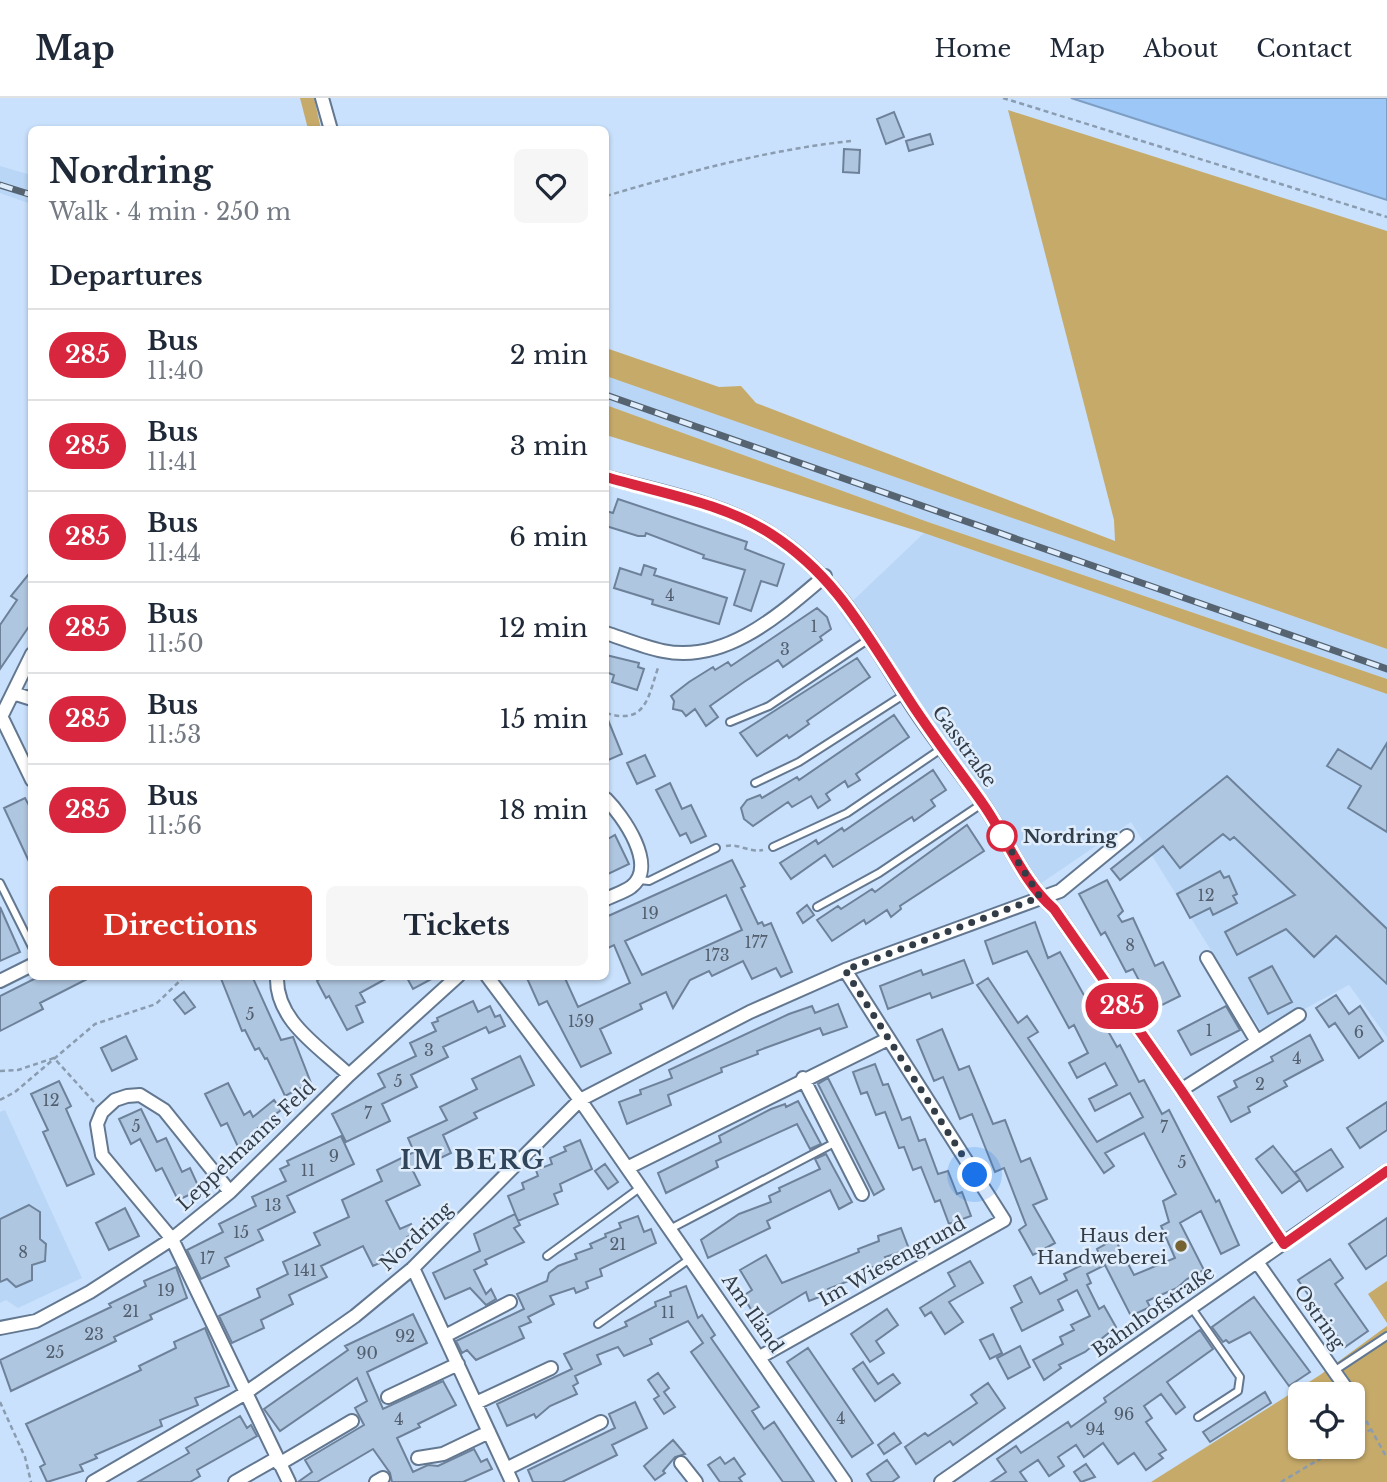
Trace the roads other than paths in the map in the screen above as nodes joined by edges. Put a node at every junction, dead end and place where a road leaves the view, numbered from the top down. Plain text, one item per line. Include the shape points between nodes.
1 (322, 98) edge
2 (330, 126) edge
3 (609, 478) edge
4 (825, 576) junction
5 (609, 634) edge
6 (870, 638) junction
7 (28, 662) edge
8 (13, 693) junction
9 (905, 694) junction
10 (28, 698) edge
11 (1, 719) edge
12 (730, 722) dead end
13 (941, 749) junction
14 (28, 772) edge
15 (755, 783) dead end
16 (609, 802) edge
17 (982, 803) junction
18 (1127, 836) dead end
19 (773, 847) road end
20 (716, 848) road end
21 (637, 880) junction
22 (0, 883) edge
23 (1040, 897) junction
24 (609, 898) edge
25 (817, 907) dead end
26 (28, 939) edge
27 (1207, 958) dead end
28 (28, 967) edge
29 (845, 970) junction
30 (277, 980) edge
31 (454, 980) edge
32 (490, 980) edge
33 (0, 981) edge
34 (1299, 1016) dead end
35 (888, 1039) junction
36 (1256, 1040) junction
37 (349, 1075) junction
38 (803, 1079) junction
39 (1181, 1090) junction
40 (580, 1100) junction
41 (836, 1142) junction
42 (627, 1168) junction
43 (1387, 1171) edge
44 (641, 1187) junction
45 (230, 1192) junction
46 (862, 1194) dead end
47 (670, 1229) junction
48 (172, 1238) junction
49 (1284, 1244) junction
50 (547, 1256) dead end
51 (691, 1258) junction
52 (1257, 1262) junction
53 (413, 1268) junction
54 (510, 1302) dead end
55 (1191, 1307) junction
56 (598, 1324) dead end
57 (0, 1328) edge
58 (445, 1336) junction
59 (1387, 1336) edge
60 (760, 1357) junction
61 (458, 1364) junction
62 (551, 1368) dead end
63 (1334, 1371) junction
64 (1342, 1382) edge
65 (244, 1394) junction
66 (388, 1397) dead end
67 (475, 1403) junction
68 (1198, 1417) dead end
69 (352, 1421) dead end
70 (601, 1422) dead end
71 (489, 1432) junction
72 (418, 1458) dead end
73 (278, 1461) junction
74 (681, 1464) dead end
75 (506, 1469) junction
76 (93, 1482) edge
77 (235, 1482) edge
78 (289, 1482) edge
79 (512, 1482) edge
80 (696, 1482) edge
81 (845, 1482) edge
82 (942, 1482) edge

1 - 2 street
3 - 4 street, Gasstraße via 727,512 771,533
4 - 5 street via 731,644 700,653 664,652
4 - 6 street, Gasstraße
6 - 9 street, Gasstraße
6 - 12 lane via 769,706
7 - 8 street
8 - 10 street
8 - 11 street
9 - 13 street, Gasstraße
9 - 15 lane via 799,762
11 - 14 street
13 - 17 street, Gasstraße
13 - 19 lane via 846,813
16 - 21 street via 622,815 640,854
17 - 23 street, Gasstraße
17 - 25 lane via 879,873
18 - 23 street, Nordring via 1060,891
20 - 21 lane via 649,881
21 - 24 street
22 - 26 lane
23 - 29 street, Nordring
23 - 39 street, Gasstraße via 1054,909
27 - 36 street
28 - 33 street
29 - 35 street, Im Wiesengrund
29 - 40 street, Nordring via 750,1012
30 - 37 street via 285,1015
31 - 37 street, Leppelmanns Feld
32 - 40 street, Am Iländ
34 - 36 street
35 - 38 street
35 - 60 street, Im Wiesengrund via 1004,1220
36 - 39 street
37 - 45 street, Leppelmanns Feld
38 - 41 street
38 - 42 street
39 - 49 street, Gasstraße
40 - 42 street, Am Iländ
40 - 53 street, Nordring
41 - 46 street
41 - 47 lane
42 - 44 street, Am Iländ
43 - 49 street, Bahnhofstraße
44 - 47 street, Am Iländ
44 - 50 lane
45 - 48 street, Leppelmanns Feld
45 - 48 street via 163,1110 140,1096 115,1100 97,1124 102,1155
47 - 51 street, Am Iländ
48 - 57 street, Leppelmanns Feld via 36,1321
48 - 65 street
49 - 52 street, Bahnhofstraße
51 - 56 lane
51 - 60 street, Am Iländ
52 - 55 street, Bahnhofstraße
52 - 63 street, Ostring
53 - 58 street
53 - 65 street, Nordring via 355,1316
54 - 58 street
55 - 68 lane via 1240,1377 1238,1391
55 - 82 street, Bahnhofstraße
58 - 61 street
59 - 63 lane
60 - 81 street, Am Iländ
61 - 66 street
61 - 67 street
62 - 67 street
63 - 64 street, Ostring
65 - 73 street
65 - 76 street, Nordring
67 - 71 street
69 - 73 street
70 - 75 street
71 - 72 street via 443,1454
71 - 75 street
73 - 77 street
73 - 78 street
74 - 80 street
75 - 79 street

